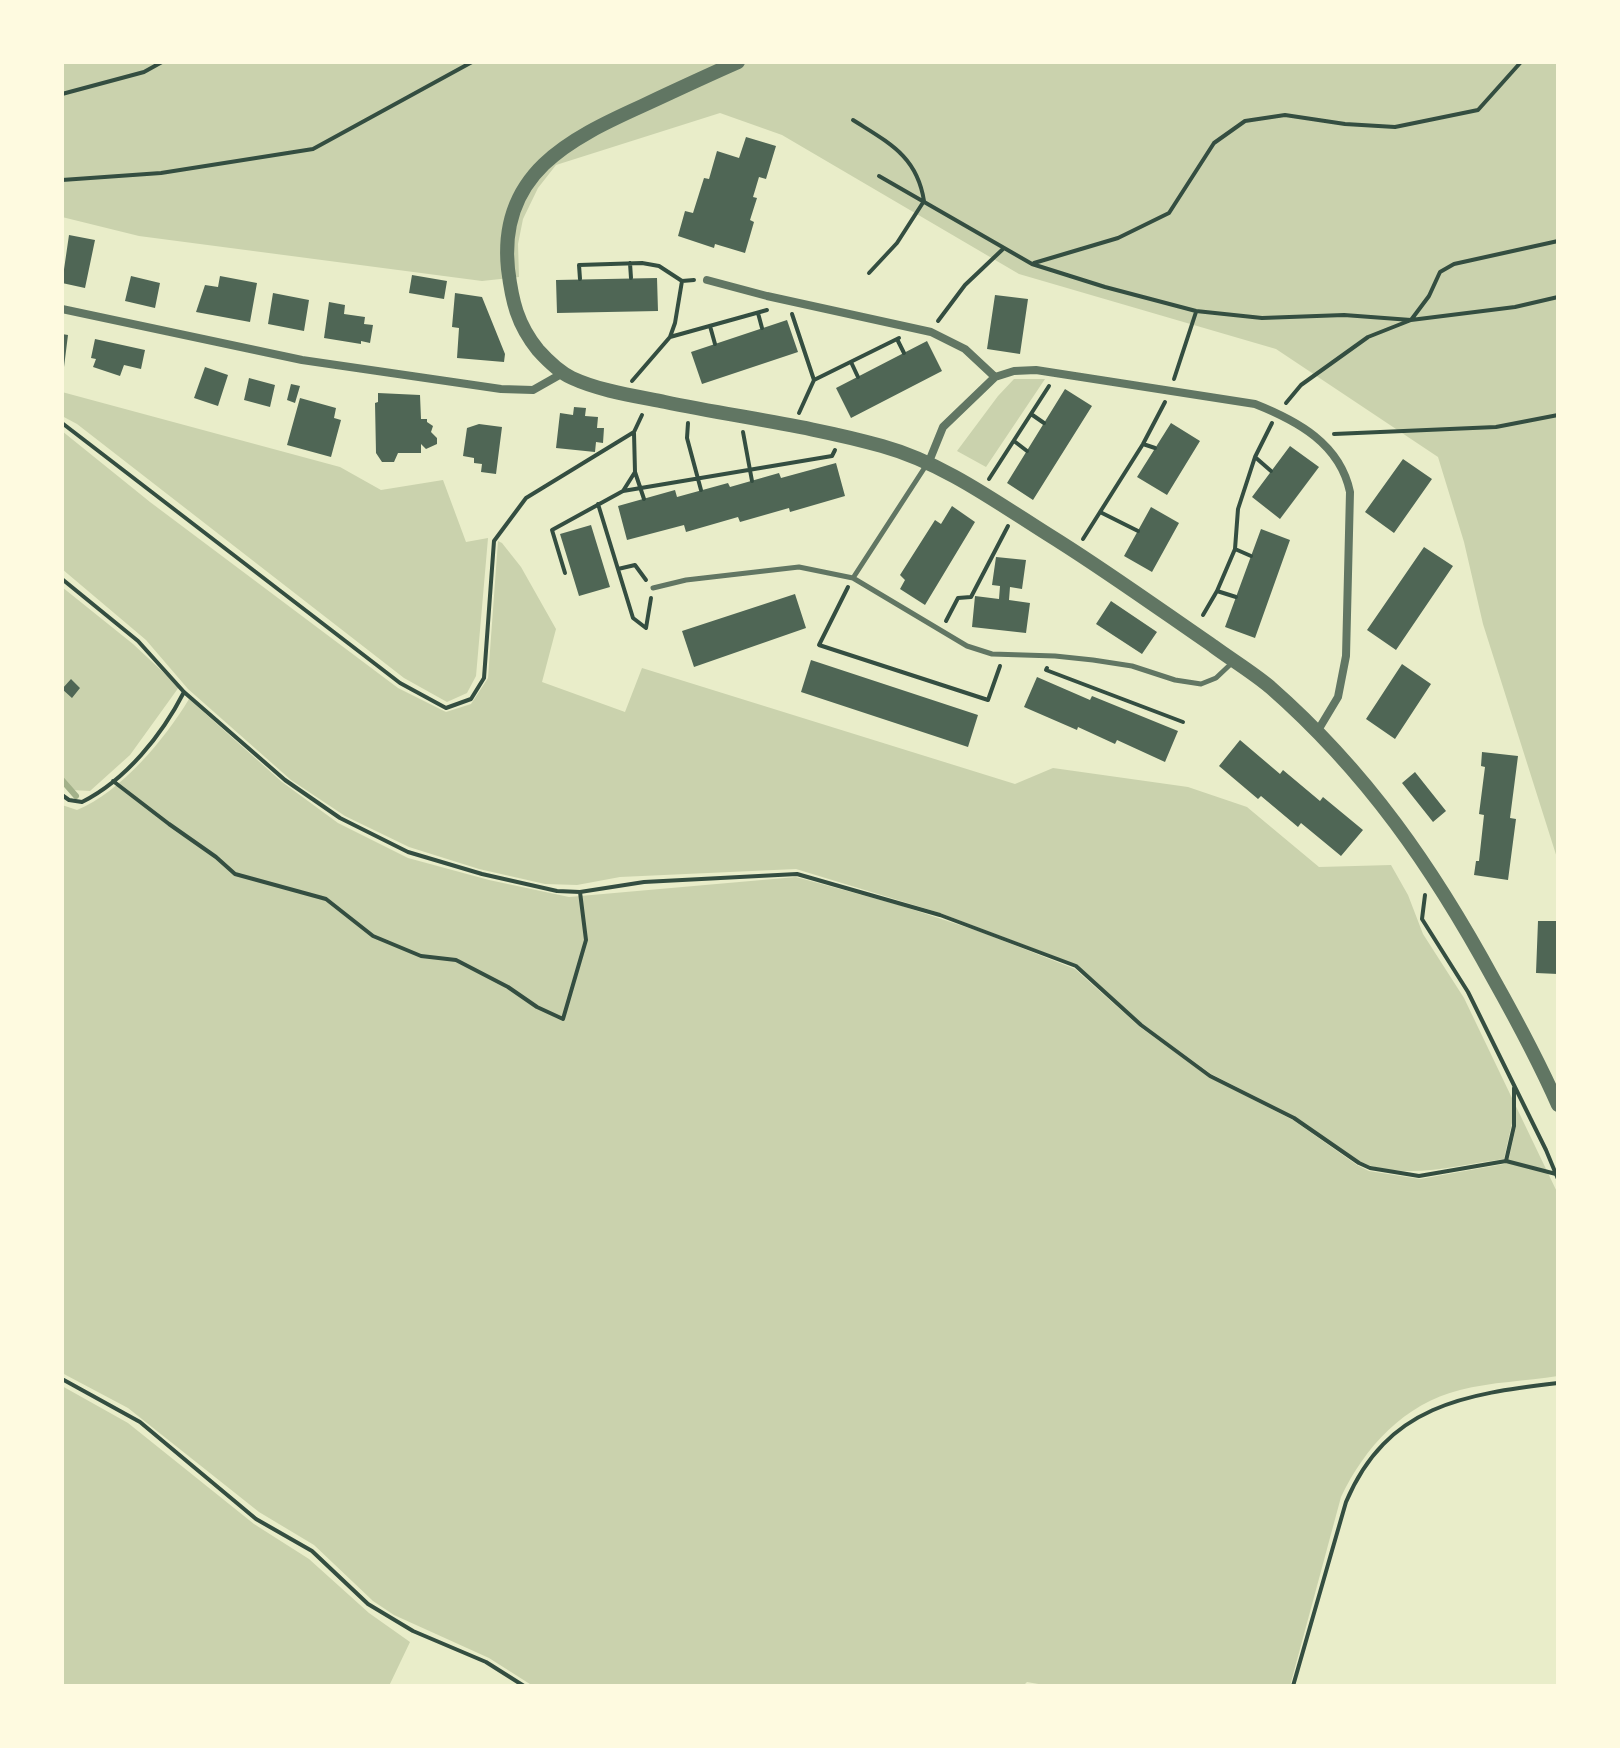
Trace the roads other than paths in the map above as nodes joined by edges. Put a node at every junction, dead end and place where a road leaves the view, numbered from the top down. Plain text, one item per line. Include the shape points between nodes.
1 (738, 62) edge
2 (707, 280) road end
3 (62, 309) edge
4 (563, 373) junction
5 (995, 377) junction
6 (928, 464) junction
7 (853, 578) junction
8 (653, 588) road end
9 (1235, 660) junction
10 (1317, 733) junction
11 (1558, 1105) edge

1 - 4 street via 564,145 517,202 507,244 514,309 539,350
2 - 5 street via 931,332 965,349
3 - 4 street via 302,360 501,389 533,390
4 - 6 street via 622,393 882,446
5 - 6 street via 943,427
5 - 10 street via 1036,370 1255,404 1315,435 1343,467 1350,492 1346,656 1338,697
6 - 7 lane
6 - 9 street via 1145,597
7 - 8 lane via 799,567
7 - 9 lane via 967,646 992,654 1132,666 1201,684
9 - 10 street
10 - 11 street via 1371,790 1428,867 1477,948

